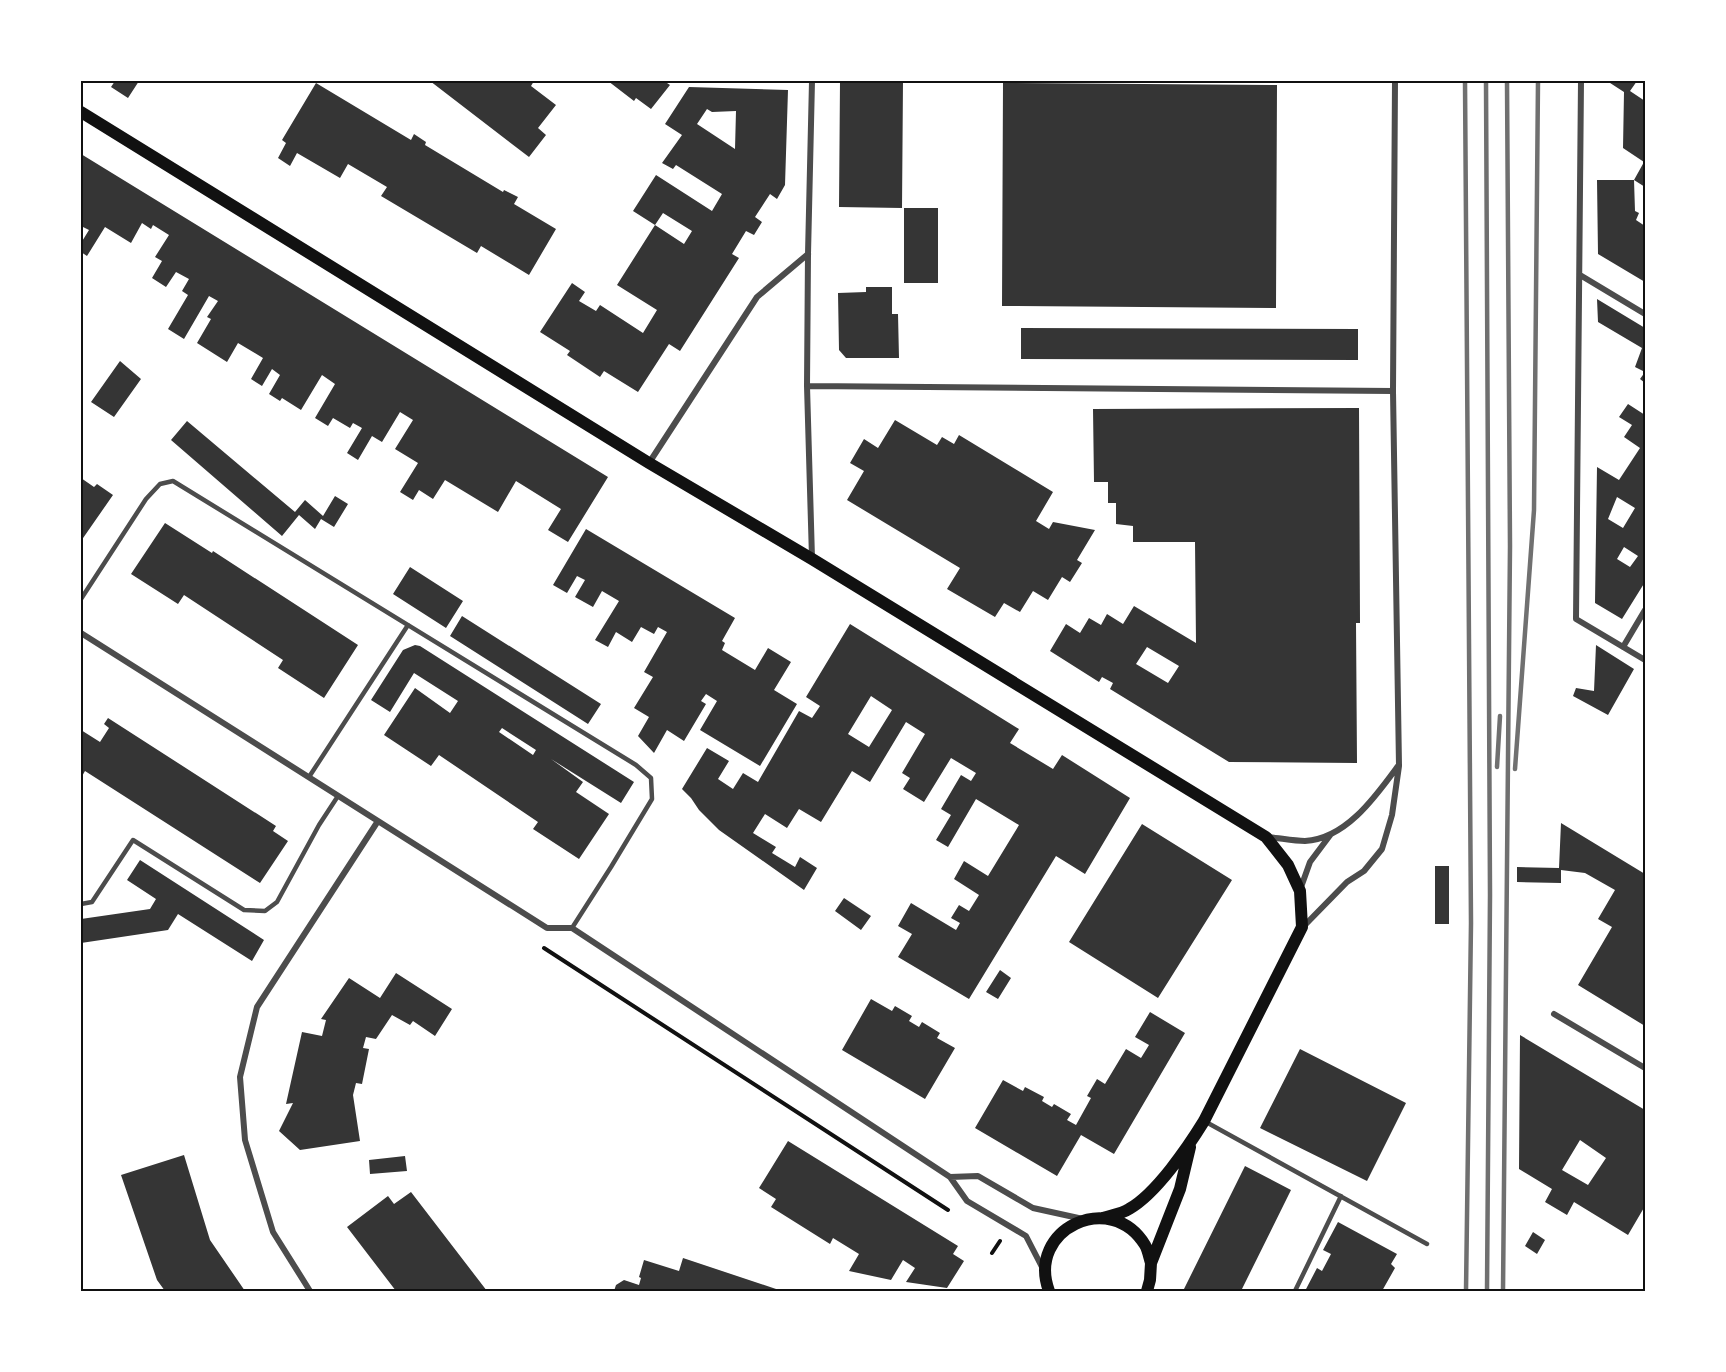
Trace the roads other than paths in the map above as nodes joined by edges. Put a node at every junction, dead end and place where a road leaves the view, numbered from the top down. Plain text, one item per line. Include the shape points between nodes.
1 (812, 81) edge
2 (1395, 81) edge
3 (1581, 81) edge
4 (81, 112) edge
5 (808, 254) junction
6 (1580, 275) junction
7 (1645, 314) edge
8 (807, 386) junction
9 (1393, 391) junction
10 (648, 463) junction
11 (812, 559) junction
12 (81, 599) edge
13 (1645, 610) edge
14 (408, 625) junction
15 (81, 633) edge
16 (1623, 647) junction
17 (1645, 660) edge
18 (1399, 766) junction
19 (309, 777) junction
20 (338, 796) junction
21 (378, 821) junction
22 (1332, 834) junction
23 (1266, 837) junction
24 (1300, 891) junction
25 (81, 904) edge
26 (1302, 927) junction
27 (572, 928) junction
28 (1554, 1014) dead end
29 (1645, 1068) edge
30 (1204, 1121) junction
31 (1191, 1143) junction
32 (950, 1177) junction
33 (1341, 1196) junction
34 (1103, 1218) junction
35 (1085, 1219) junction
36 (1427, 1244) dead end
37 (1151, 1263) junction
38 (1045, 1272) junction
39 (1048, 1290) edge
40 (310, 1291) edge
41 (1147, 1291) edge
42 (1295, 1291) edge

1 - 5 street
2 - 9 street
3 - 6 street
4 - 10 main road
5 - 8 street
5 - 10 street via 758,297
6 - 7 street
6 - 16 street via 1576,619
8 - 9 street
8 - 11 street
9 - 18 street
10 - 11 main road
11 - 23 main road
12 - 14 lane via 146,499 160,484 173,481
13 - 16 street
14 - 19 lane
14 - 27 lane via 636,765 651,778 652,799
15 - 19 street
16 - 17 street
18 - 22 street via 1377,795
18 - 26 street via 1382,849
19 - 20 street
20 - 21 street
20 - 25 lane via 277,902 265,911 244,910 133,840 92,902
21 - 27 street via 547,928
21 - 40 street via 257,1007 240,1077 245,1140 273,1232
22 - 23 street via 1306,841
22 - 24 street via 1310,862
23 - 24 main road via 1288,865
24 - 26 main road
26 - 30 main road
27 - 32 street
28 - 29 street
30 - 31 main road
30 - 33 lane
31 - 34 main road via 1142,1199 1130,1209
31 - 37 main road via 1180,1189
32 - 35 street via 978,1176 1033,1208
32 - 38 street via 968,1201 1026,1236
33 - 36 lane
33 - 42 lane
34 - 35 main road
34 - 37 main road via 1120,1222 1134,1232 1146,1246
35 - 38 main road via 1068,1226 1056,1239 1047,1255
37 - 41 main road
38 - 39 main road

